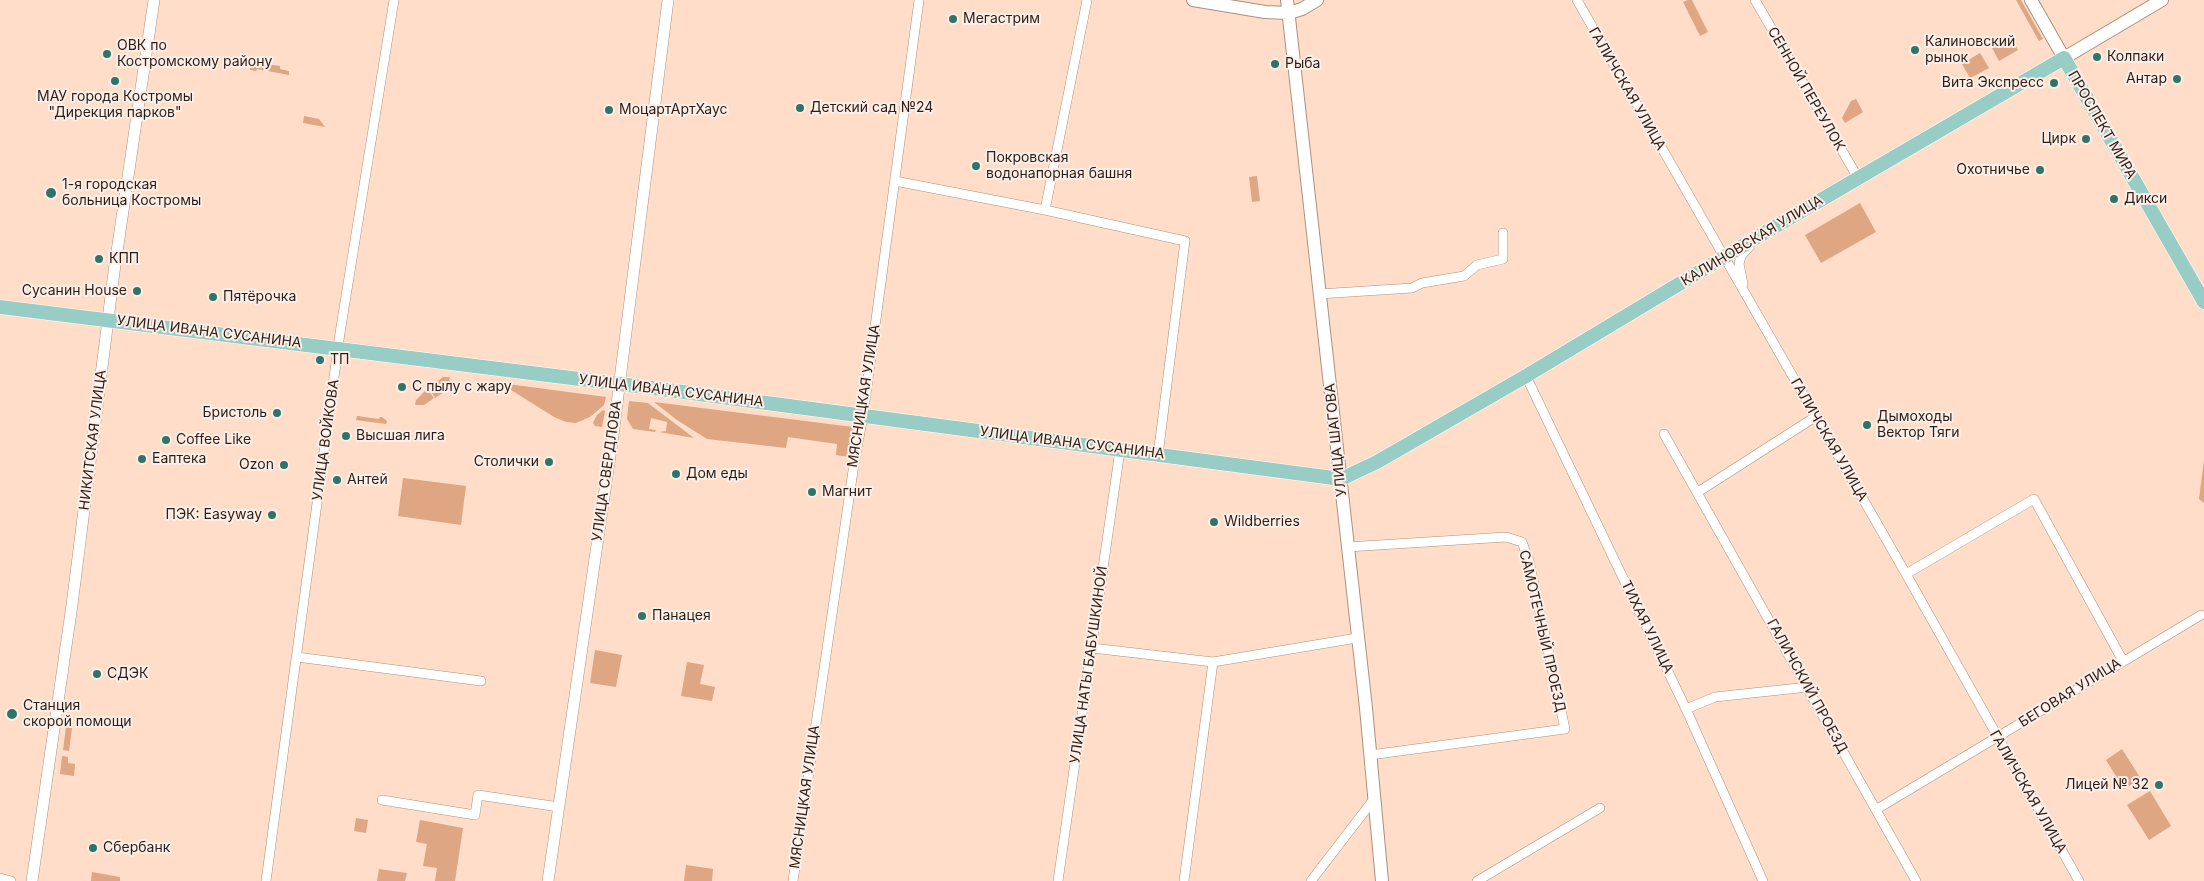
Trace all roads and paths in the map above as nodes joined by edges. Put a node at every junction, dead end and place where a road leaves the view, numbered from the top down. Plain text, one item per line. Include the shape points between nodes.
1 (154, 0) edge
2 (394, 0) edge
3 (668, 0) edge
4 (919, 0) edge
5 (1087, 0) edge
6 (1193, 0) edge
7 (1317, 0) edge
8 (1576, 0) edge
9 (1755, 0) edge
10 (2031, 0) edge
11 (2162, 0) edge
12 (1288, 6) edge
13 (2064, 58) junction
14 (1858, 178) junction
15 (894, 181) junction
16 (1045, 210) junction
17 (1503, 233) dead end
18 (1759, 236) junction
19 (1724, 258) junction
20 (1319, 294) junction
21 (1748, 298) junction
22 (2204, 302) edge
23 (0, 306) edge
24 (108, 320) junction
25 (338, 348) junction
26 (1526, 376) junction
27 (619, 385) junction
28 (863, 416) junction
29 (1815, 417) junction
30 (1664, 434) dead end
31 (1120, 450) junction
32 (1158, 455) junction
33 (1341, 479) junction
34 (1698, 492) junction
35 (1347, 547) junction
36 (1906, 574) junction
37 (2201, 615) dead end
38 (1357, 638) junction
39 (1092, 648) junction
40 (297, 657) junction
41 (2123, 660) junction
42 (1213, 662) junction
43 (481, 681) dead end
44 (1808, 687) junction
45 (1686, 709) junction
46 (1997, 738) junction
47 (1370, 755) junction
48 (1374, 799) junction
49 (382, 800) dead end
50 (558, 806) junction
51 (1600, 808) dead end
52 (1876, 809) junction
53 (0, 878) edge
54 (11, 881) edge
55 (32, 881) edge
56 (266, 881) edge
57 (548, 881) edge
58 (793, 881) edge
59 (1058, 881) edge
60 (1184, 881) edge
61 (1311, 881) edge
62 (1382, 881) edge
63 (1477, 881) edge
64 (1763, 881) edge
65 (1916, 881) edge
66 (2078, 881) edge

1 - 24 street, НИКИТСКАЯ УЛИЦА
2 - 25 street, УЛИЦА ВОЙКОВА
3 - 27 street, УЛИЦА СВЕРДЛОВА
4 - 15 street, МЯСНИЦКАЯ УЛИЦА
5 - 16 street
6 - 12 main road via 1265,12
7 - 12 main road via 1302,9
8 - 19 street, ГАЛИЧСКАЯ УЛИЦА
9 - 14 street, СЕННОЙ ПЕРЕУЛОК
10 - 13 main road, ПРОСПЕКТ МИРА
11 - 13 main road, КАЛИНОВСКАЯ УЛИЦА
12 - 20 main road, УЛИЦА ШАГОВА
13 - 14 main road, КАЛИНОВСКАЯ УЛИЦА
13 - 22 main road, ПРОСПЕКТ МИРА
14 - 18 main road, КАЛИНОВСКАЯ УЛИЦА
15 - 16 street
15 - 28 street, МЯСНИЦКАЯ УЛИЦА
16 - 32 street via 1185,242
17 - 20 street via 1503,260 1477,265 1464,276 1422,283 1412,288
18 - 19 main road, КАЛИНОВСКАЯ УЛИЦА
18 - 21 street via 1741,256 1739,264
19 - 21 street, ГАЛИЧСКАЯ УЛИЦА
19 - 26 main road, КАЛИНОВСКАЯ УЛИЦА
20 - 33 main road, УЛИЦА ШАГОВА
21 - 29 street, ГАЛИЧСКАЯ УЛИЦА
23 - 24 main road, УЛИЦА ИВАНА СУСАНИНА
24 - 25 main road, УЛИЦА ИВАНА СУСАНИНА
24 - 55 street, НИКИТСКАЯ УЛИЦА via 72,605
25 - 27 main road, УЛИЦА ИВАНА СУСАНИНА
25 - 40 street, УЛИЦА ВОЙКОВА
26 - 33 main road, КАЛИНОВСКАЯ УЛИЦА via 1377,462
26 - 45 street, ТИХАЯ УЛИЦА
27 - 28 main road, УЛИЦА ИВАНА СУСАНИНА
27 - 50 street, УЛИЦА СВЕРДЛОВА
28 - 31 main road, УЛИЦА ИВАНА СУСАНИНА
28 - 58 street, МЯСНИЦКАЯ УЛИЦА
29 - 34 street
29 - 36 street, ГАЛИЧСКАЯ УЛИЦА
30 - 34 street, ГАЛИЧСКИЙ ПРОЕЗД
31 - 32 main road, УЛИЦА ИВАНА СУСАНИНА
31 - 39 street, УЛИЦА НАТЫ БАБУШКИНОЙ
32 - 33 main road, УЛИЦА ИВАНА СУСАНИНА
33 - 35 main road, УЛИЦА ШАГОВА
34 - 44 street, ГАЛИЧСКИЙ ПРОЕЗД
35 - 38 main road, УЛИЦА ШАГОВА
35 - 47 street, САМОТЕЧНЫЙ ПРОЕЗД via 1506,537 1522,542 1529,561 1565,729
36 - 41 street via 2034,499
36 - 46 street, ГАЛИЧСКАЯ УЛИЦА
37 - 41 street, БЕГОВАЯ УЛИЦА
38 - 42 street
38 - 47 main road, УЛИЦА ШАГОВА
39 - 42 street
39 - 59 street, УЛИЦА НАТЫ БАБУШКИНОЙ
40 - 43 street
40 - 56 street, УЛИЦА ВОЙКОВА
41 - 46 street, БЕГОВАЯ УЛИЦА
42 - 60 street
44 - 45 street via 1715,697
44 - 52 street, ГАЛИЧСКИЙ ПРОЕЗД
45 - 64 street, ТИХАЯ УЛИЦА
46 - 52 street, БЕГОВАЯ УЛИЦА
46 - 66 street, ГАЛИЧСКАЯ УЛИЦА
47 - 48 main road, УЛИЦА ШАГОВА
48 - 61 street
48 - 62 main road, УЛИЦА ШАГОВА
49 - 50 street via 475,815 478,795
50 - 57 street, УЛИЦА СВЕРДЛОВА
51 - 63 street
52 - 65 street, ГАЛИЧСКИЙ ПРОЕЗД
53 - 54 street

